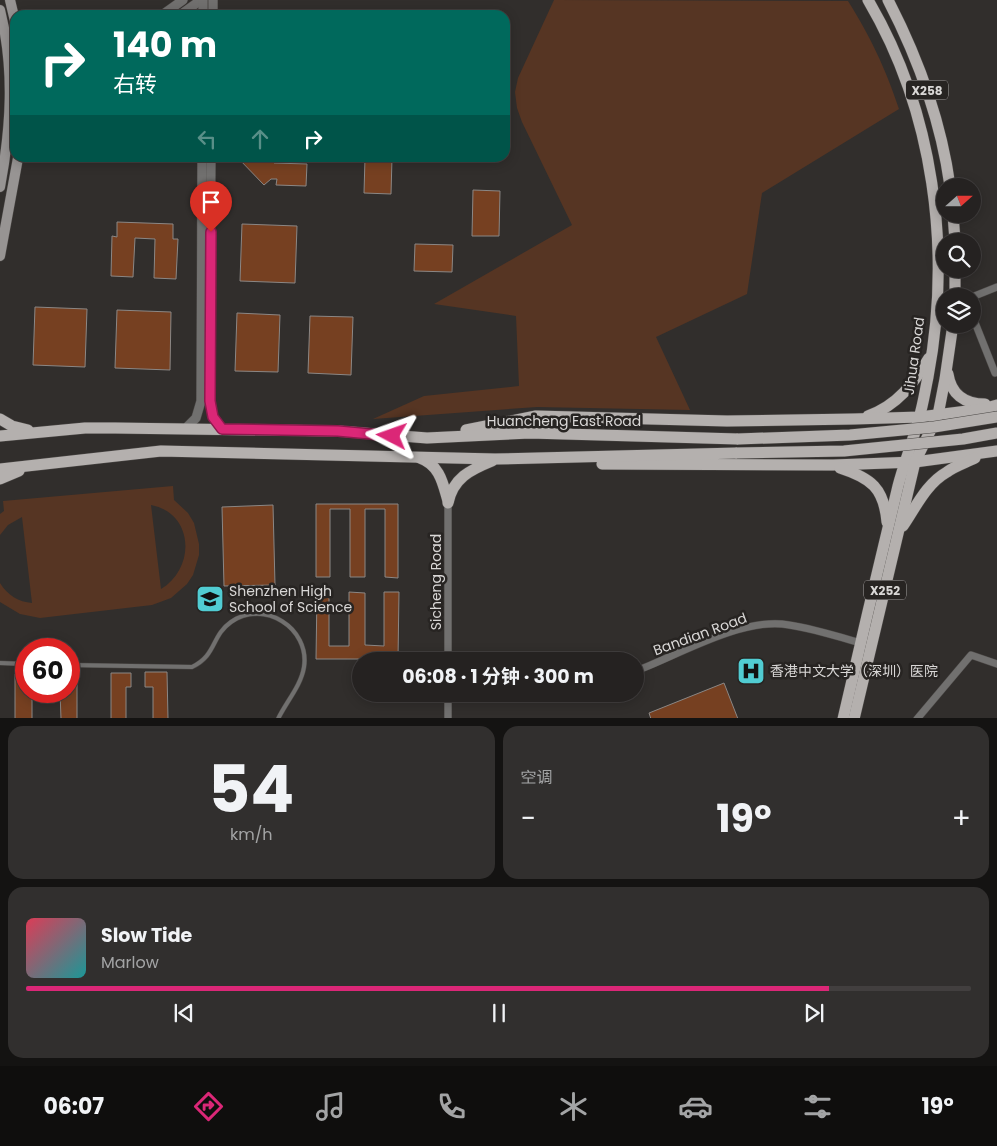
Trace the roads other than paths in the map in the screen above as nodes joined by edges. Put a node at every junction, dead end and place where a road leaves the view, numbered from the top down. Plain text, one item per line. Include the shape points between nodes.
1 (183, 0) edge
2 (202, 0) edge
3 (868, 0) edge
4 (888, 0) edge
5 (0, 10) edge
6 (169, 10) edge
7 (187, 10) edge
8 (10, 48) edge
9 (10, 107) edge
10 (17, 162) edge
11 (202, 162) edge
12 (212, 162) edge
13 (948, 178) edge
14 (0, 186) edge
15 (0, 256) edge
16 (997, 287) edge
17 (981, 293) edge
18 (952, 333) edge
19 (979, 333) edge
20 (932, 352) junction
21 (947, 367) junction
22 (995, 373) dead end
23 (997, 405) edge
24 (938, 415) junction
25 (920, 417) junction
26 (997, 417) edge
27 (0, 419) edge
28 (854, 419) junction
29 (186, 428) junction
30 (222, 429) junction
31 (37, 431) junction
32 (997, 433) edge
33 (0, 436) edge
34 (427, 438) junction
35 (997, 451) edge
36 (984, 454) junction
37 (419, 457) junction
38 (495, 459) junction
39 (910, 462) junction
40 (60, 463) junction
41 (833, 465) junction
42 (0, 469) edge
43 (0, 479) edge
44 (448, 503) junction
45 (893, 531) junction
46 (861, 643) junction
47 (448, 652) edge
48 (0, 663) edge
49 (15, 664) edge
50 (997, 664) edge
51 (80, 665) edge
52 (644, 668) edge
53 (448, 702) edge
54 (278, 718) edge
55 (448, 718) edge
56 (843, 718) edge
57 (854, 718) edge
58 (917, 718) edge

1 - 6 street
2 - 7 street
3 - 20 main road, Jihua Road / X258 via 901,70 917,115 928,161 938,256
4 - 13 main road, X258 via 926,87
5 - 8 main road
9 - 14 main road
10 - 15 main road
11 - 29 street via 200,401 196,418
12 - 30 street via 210,401 213,417
16 - 17 street
18 - 21 main road, Jihua Road
19 - 22 street
20 - 25 main road, Jihua Road / X258
20 - 28 main road via 901,397 879,411
21 - 23 main road via 949,382 962,399
21 - 24 main road, Jihua Road
23 - 24 main road
24 - 25 main road
24 - 39 main road, Jihua Road
25 - 28 main road
25 - 39 main road, Jihua Road / X258
26 - 34 main road, Huancheng East Road, bridge via 869,433 738,439 530,433
27 - 31 main road via 12,426
28 - 34 main road via 727,421 536,416
29 - 30 main road, Huancheng East Road
29 - 31 main road, Huancheng East Road
30 - 34 main road, Huancheng East Road via 338,431
31 - 33 main road, Huancheng East Road
32 - 38 main road, bridge via 844,451
35 - 36 main road
36 - 39 main road
36 - 45 main road via 934,482
37 - 38 main road
37 - 40 main road via 161,451
37 - 44 main road via 437,470
38 - 41 main road via 539,463
38 - 44 main road via 461,476 451,491
39 - 41 main road
39 - 45 main road, Jihua Road / X252
40 - 42 main road
40 - 43 main road
41 - 45 main road via 867,479 877,488
44 - 47 street, Sicheng Road
45 - 46 main road, Jihua Road / X252
45 - 57 main road, Jihua Road / X252
46 - 52 street, Bandian Road via 801,627 760,625 717,638
46 - 56 main road, Jihua Road / X252
48 - 49 lane
50 - 58 street via 971,655
51 - 54 lane via 192,667 207,656 231,622 242,616 265,614 295,632 304,654 302,677
53 - 55 street

